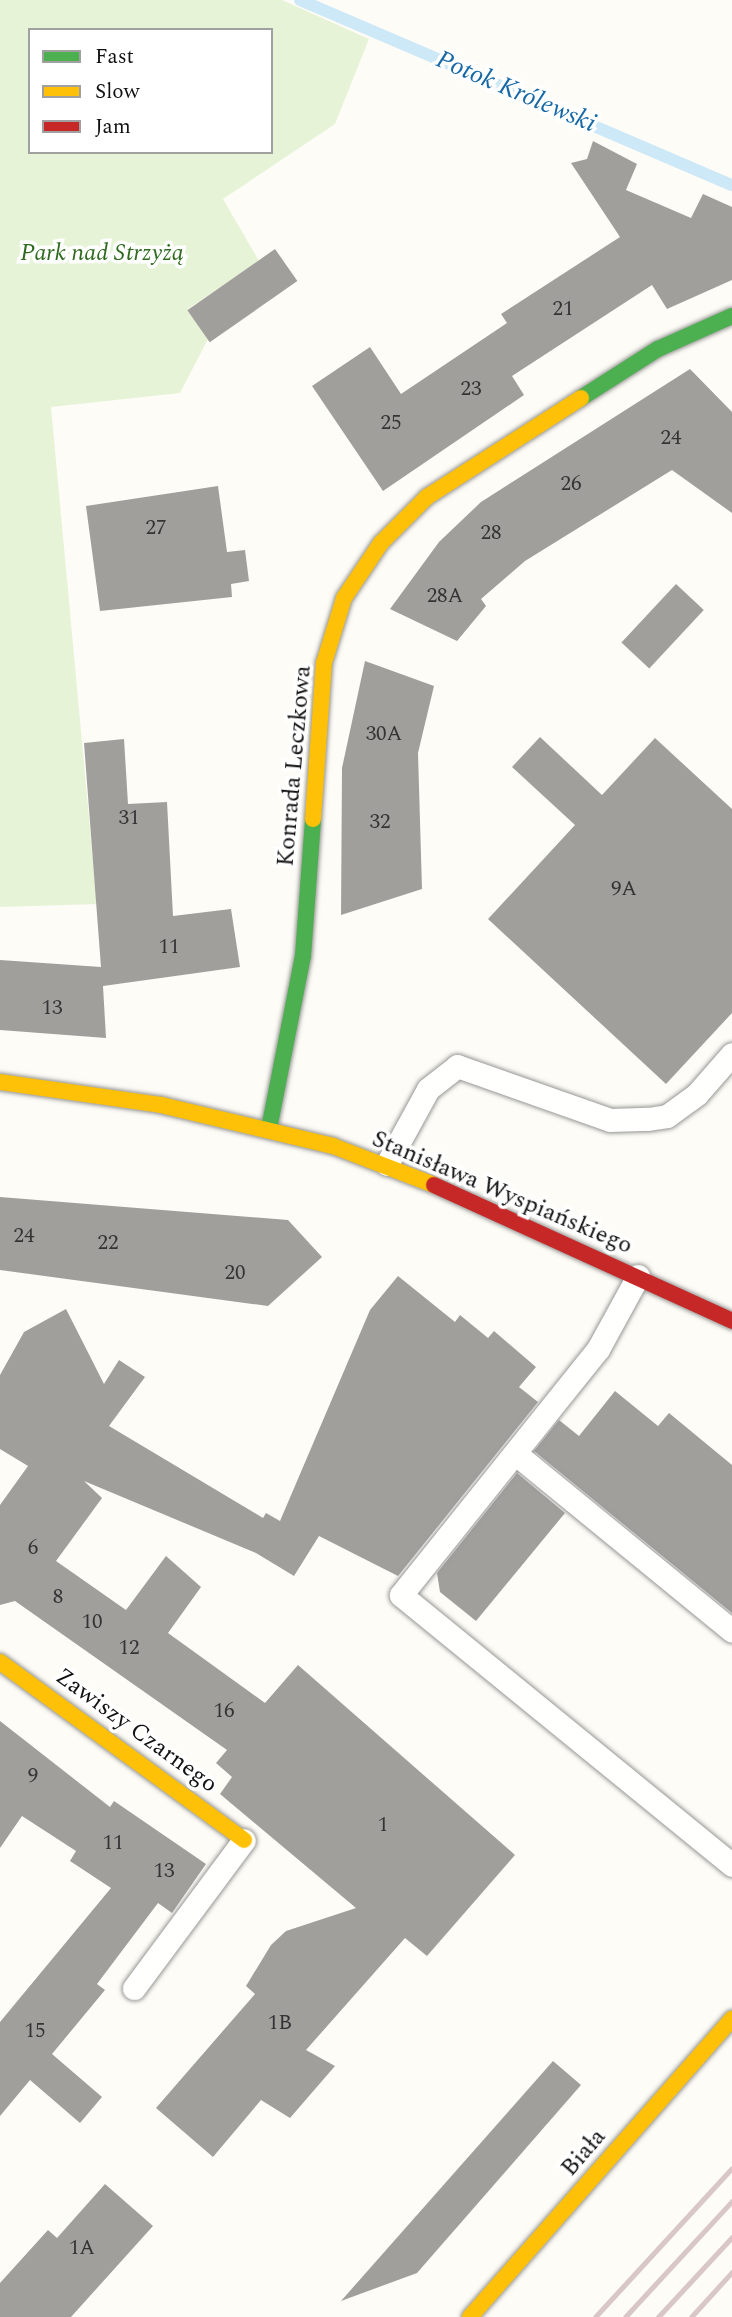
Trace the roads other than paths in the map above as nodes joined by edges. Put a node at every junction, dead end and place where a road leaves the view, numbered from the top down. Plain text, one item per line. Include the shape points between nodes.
1 (732, 316) edge
2 (732, 1054) edge
3 (0, 1082) edge
4 (270, 1129) junction
5 (387, 1164) junction
6 (638, 1276) junction
7 (732, 1321) edge
8 (516, 1454) junction
9 (732, 1631) edge
10 (0, 1662) edge
11 (244, 1840) joint
12 (732, 1865) edge
13 (134, 1988) dead end
14 (732, 2019) edge
15 (470, 2317) edge

1 - 4 street, Konrada Leczkowa via 658,349 427,497 381,543 344,598 324,663 303,956
2 - 5 lane via 697,1094 667,1116 648,1119 610,1120 457,1066 428,1088
3 - 4 street, Stanisława Wyspiańskiego via 106,1095
4 - 5 street, Stanisława Wyspiańskiego
5 - 6 street, Stanisława Wyspiańskiego
6 - 7 street, Stanisława Wyspiańskiego
6 - 8 lane via 597,1349
8 - 9 lane
8 - 12 lane via 401,1595
10 - 11 street, Zawiszy Czarnego
11 - 13 lane
14 - 15 street, Biała

